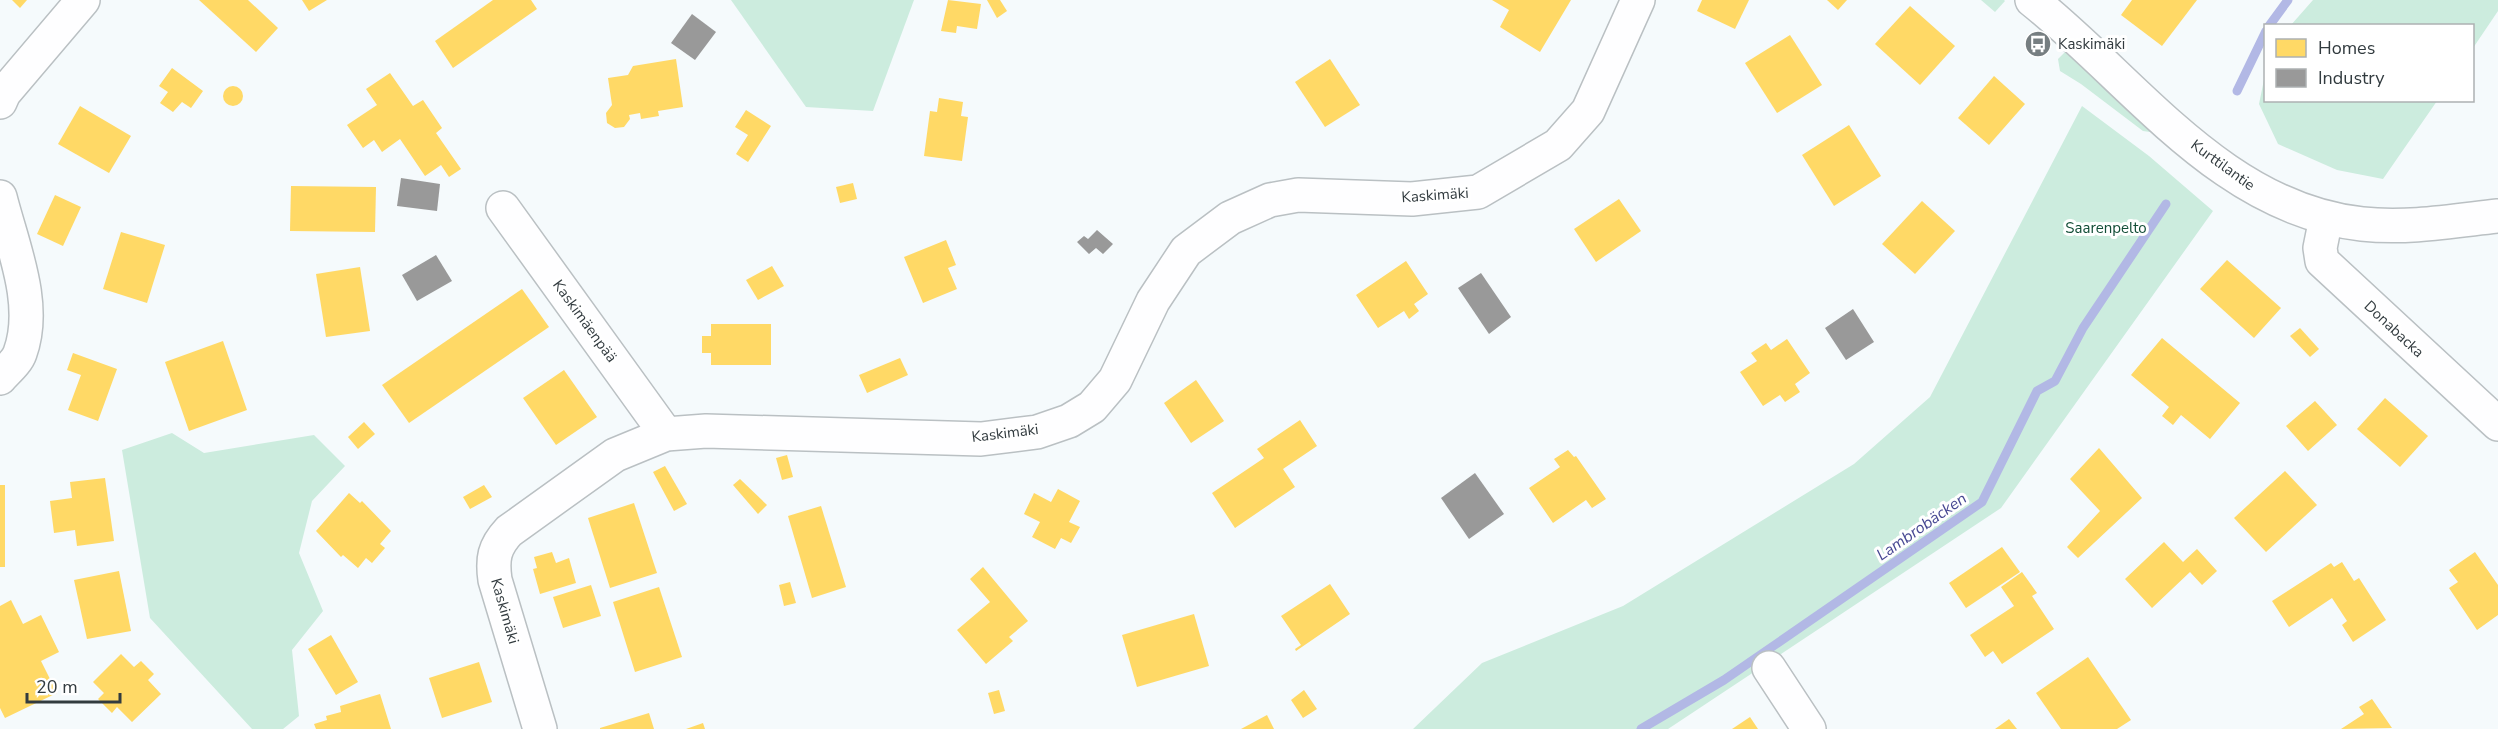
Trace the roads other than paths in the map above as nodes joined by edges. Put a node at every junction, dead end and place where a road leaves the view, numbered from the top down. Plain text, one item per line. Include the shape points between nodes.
1 (83, 0) edge
2 (1638, 0) edge
3 (2032, 0) edge
4 (0, 102) edge
5 (0, 197) edge
6 (503, 208) dead end
7 (2498, 216) edge
8 (2326, 218) junction
9 (0, 378) edge
10 (2498, 424) edge
11 (666, 434) junction
12 (1769, 668) dead end
13 (540, 729) edge
14 (1809, 729) edge

1 - 4 street
2 - 11 street, Kaskimäki via 1588,111 1558,146 1478,192 1412,199 1298,195 1270,200 1230,218 1186,251 1153,301 1114,380 1092,407 1069,421 1037,432 981,439 706,431
3 - 8 street, Kurttilantie via 2179,133 2246,184
5 - 9 street via 26,301 20,355
6 - 11 street, Kaskimäenpää
7 - 8 street, Kurttilantie via 2409,225
8 - 10 street, Donabacka via 2320,248 2322,261
11 - 13 street, Kaskimäki via 615,455 552,498 498,543 492,561 495,580
12 - 14 street

